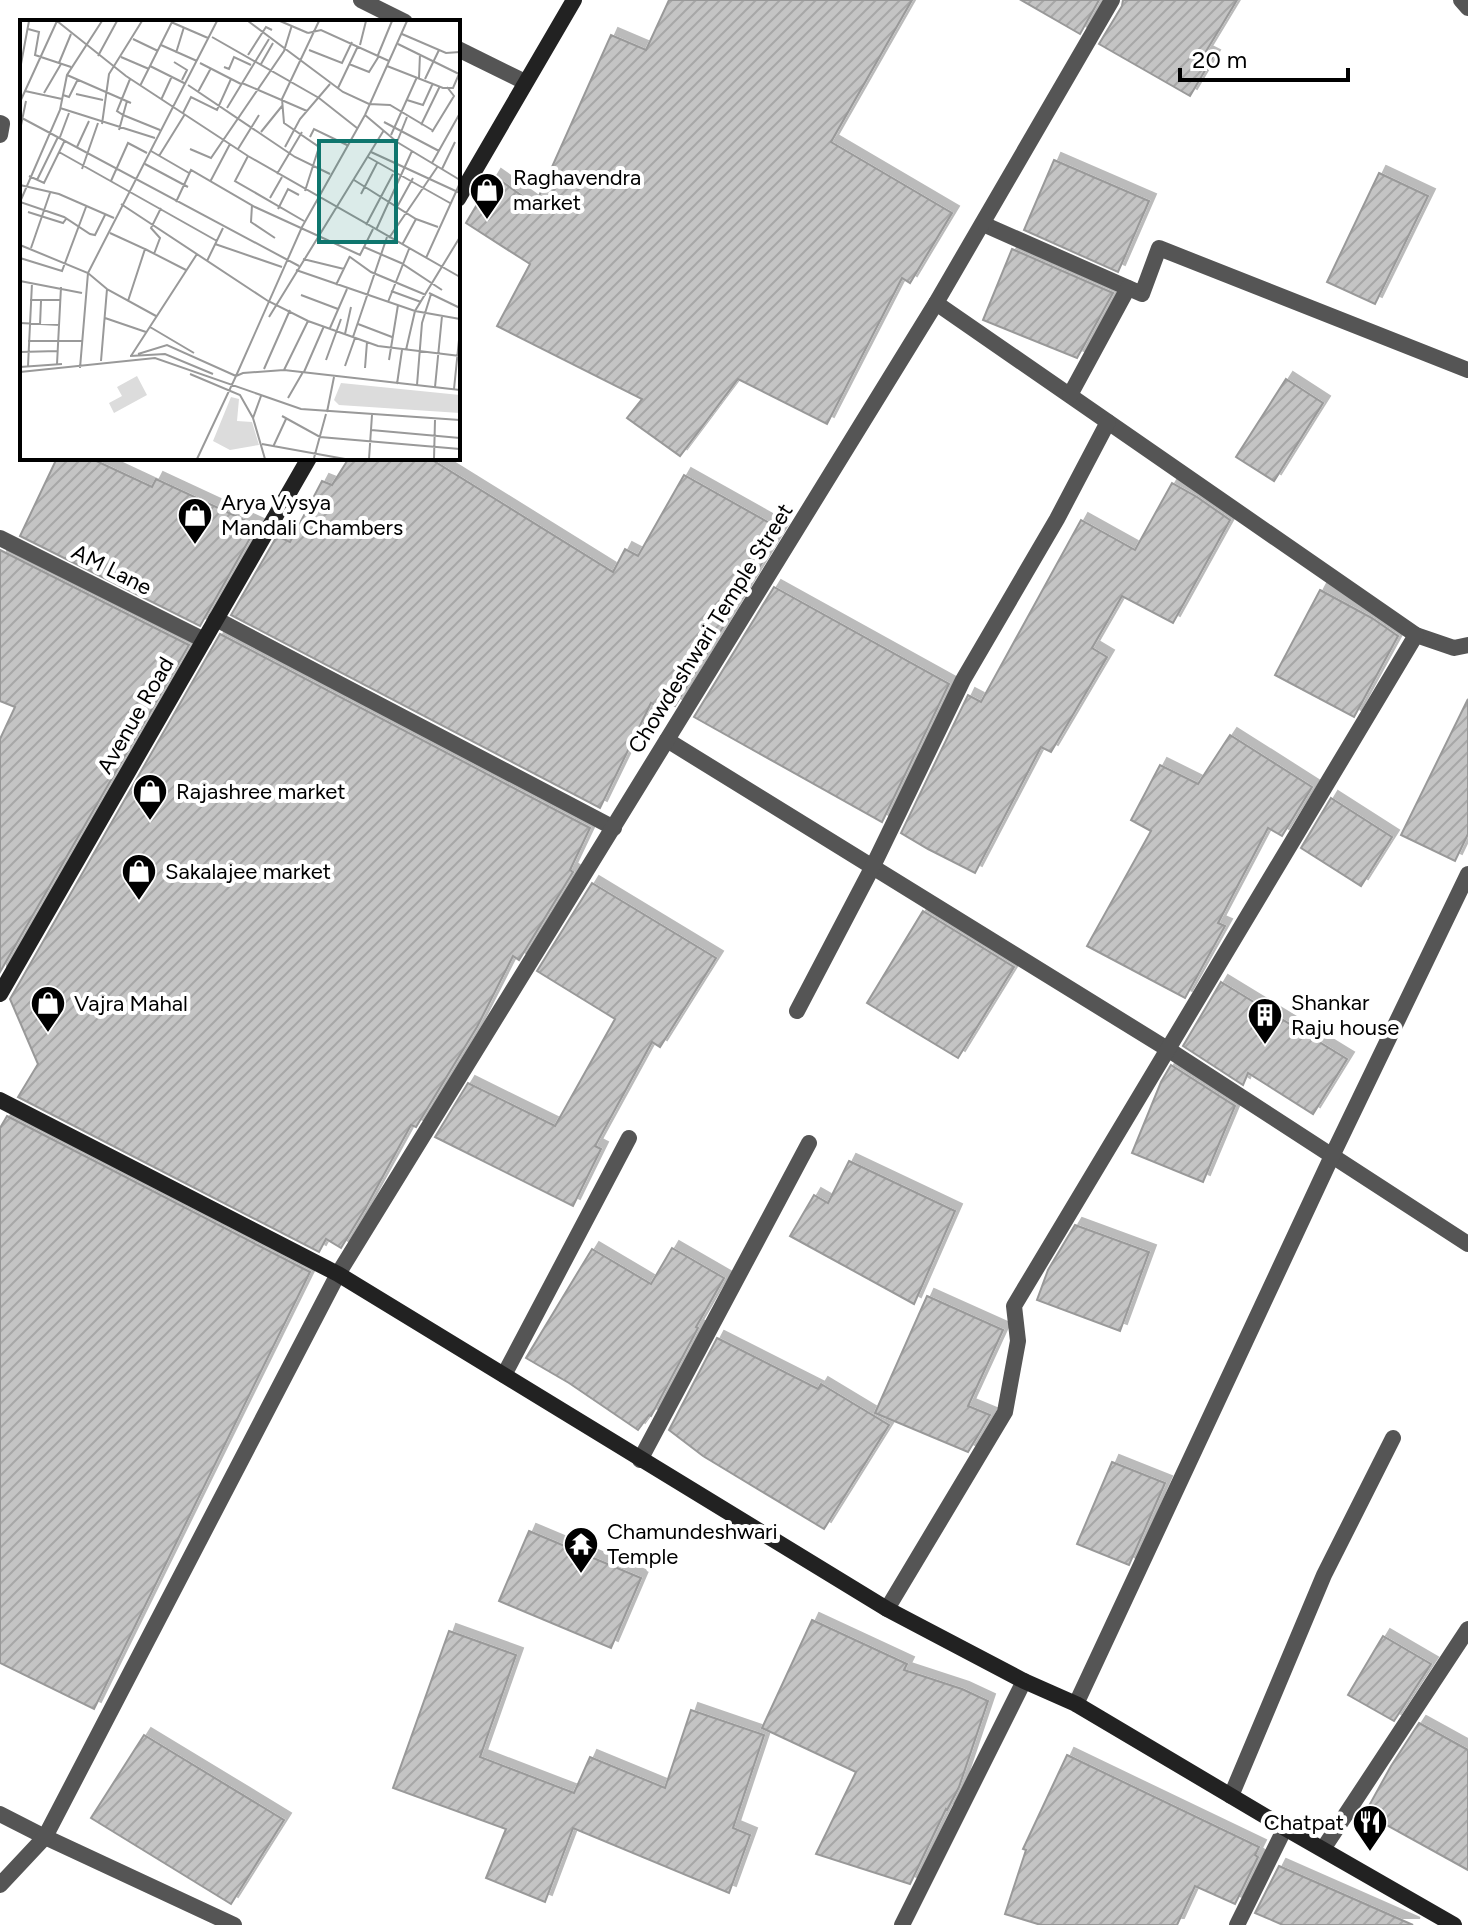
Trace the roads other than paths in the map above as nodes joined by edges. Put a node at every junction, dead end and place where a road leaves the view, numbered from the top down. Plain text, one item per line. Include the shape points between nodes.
1 (361, 0) edge
2 (574, 0) edge
3 (1112, 0) edge
4 (1461, 0) edge
5 (1468, 8) edge
6 (401, 20) edge
7 (460, 50) edge
8 (525, 82) junction
9 (0, 123) edge
10 (0, 135) edge
11 (460, 196) edge
12 (983, 224) junction
13 (1128, 288) junction
14 (936, 303) junction
15 (1468, 370) edge
16 (1070, 395) junction
17 (1108, 422) junction
18 (308, 460) edge
19 (0, 538) edge
20 (216, 619) junction
21 (1416, 635) junction
22 (204, 640) junction
23 (1468, 645) edge
24 (667, 740) junction
25 (614, 828) junction
26 (872, 868) junction
27 (1468, 874) edge
28 (0, 994) edge
29 (797, 1011) dead end
30 (1169, 1050) junction
31 (0, 1100) edge
32 (629, 1138) dead end
33 (809, 1143) dead end
34 (1332, 1156) junction
35 (1468, 1244) edge
36 (338, 1274) junction
37 (504, 1375) junction
38 (1393, 1438) dead end
39 (640, 1460) junction
40 (887, 1609) junction
41 (1468, 1629) edge
42 (1024, 1681) junction
43 (1076, 1704) junction
44 (1231, 1796) junction
45 (0, 1814) edge
46 (1285, 1828) junction
47 (45, 1837) junction
48 (1323, 1849) junction
49 (0, 1885) edge
50 (234, 1925) edge
51 (902, 1925) edge
52 (1237, 1925) edge
53 (1454, 1925) edge

1 - 6 street
2 - 8 street
3 - 12 street, Chowdeshwari Temple Street
4 - 5 street
7 - 8 street
8 - 11 street
9 - 10 street
12 - 13 street
12 - 14 street, Chowdeshwari Temple Street
13 - 15 street via 1142,294 1159,248
13 - 16 street
14 - 16 street
14 - 24 street, Chowdeshwari Temple Street
16 - 17 street
17 - 21 street
17 - 26 street via 963,680
18 - 20 street, Avenue Road
19 - 22 street, AM Lane
20 - 22 street, Avenue Road
20 - 25 street
21 - 23 street via 1454,648
21 - 30 street
22 - 28 street, Avenue Road
24 - 25 street, Chowdeshwari Temple Street
24 - 26 street
25 - 36 street, Chowdeshwari Temple Street
26 - 29 street
26 - 30 street
27 - 34 street
30 - 34 street
30 - 40 street via 1014,1306 1018,1341 1005,1412
31 - 36 street
32 - 37 street
33 - 39 street
34 - 35 street
34 - 43 street
36 - 37 street
36 - 47 street, Chowdeshwari Temple Street
37 - 39 street
38 - 44 street via 1324,1575
39 - 40 street
40 - 42 street
41 - 48 street
42 - 43 street
42 - 51 street
43 - 44 street
44 - 46 street
45 - 47 street
46 - 48 street
46 - 52 street
47 - 49 street, Chowdeshwari Temple Street
47 - 50 street
48 - 53 street

